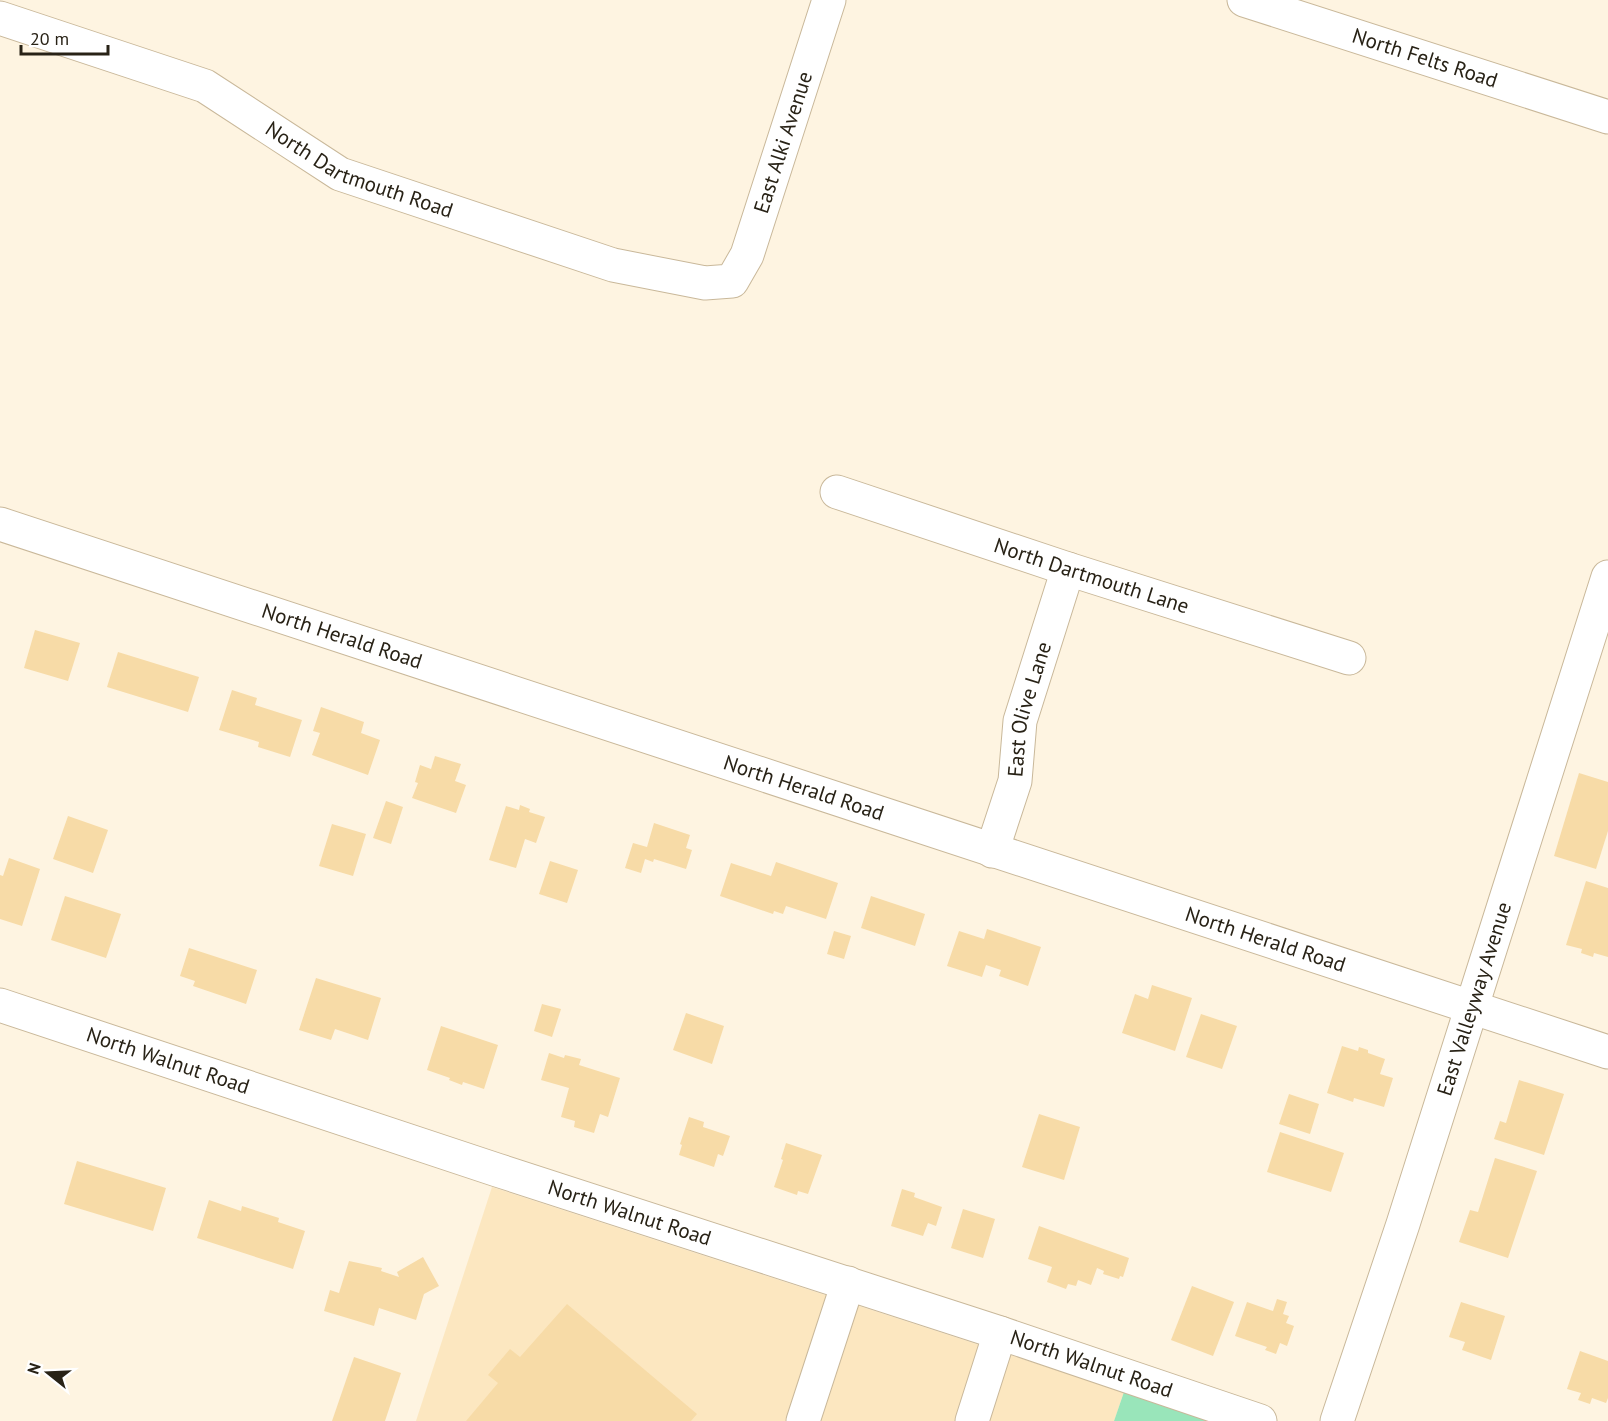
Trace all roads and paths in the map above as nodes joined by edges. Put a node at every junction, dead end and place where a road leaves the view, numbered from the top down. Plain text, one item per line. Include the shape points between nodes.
1 (830, 0) edge
2 (1244, 0) edge
3 (0, 18) edge
4 (1608, 117) edge
5 (732, 281) joint
6 (837, 492) dead end
7 (0, 524) edge
8 (1068, 569) junction
9 (1608, 577) edge
10 (1348, 658) dead end
11 (992, 851) junction
12 (0, 1005) edge
13 (1470, 1008) junction
14 (1608, 1053) edge
15 (848, 1283) junction
16 (1000, 1333) junction
17 (803, 1421) edge
18 (972, 1421) edge
19 (1260, 1421) edge
20 (1337, 1421) edge

1 - 5 street, East Alki Avenue via 747,255
2 - 4 street, North Felts Road
3 - 5 street, North Dartmouth Road via 205,86 340,174 613,265 705,283
6 - 8 street, North Dartmouth Lane
7 - 11 street, North Herald Road
8 - 10 street, North Dartmouth Lane
8 - 11 street, East Olive Lane via 1020,721 1015,781
9 - 13 street, East Valleyway Avenue
11 - 13 street, North Herald Road
12 - 15 street, North Walnut Road
13 - 14 street, North Herald Road
13 - 20 street, East Valleyway Avenue
15 - 16 street, North Walnut Road
15 - 17 street
16 - 18 street
16 - 19 street, North Walnut Road

